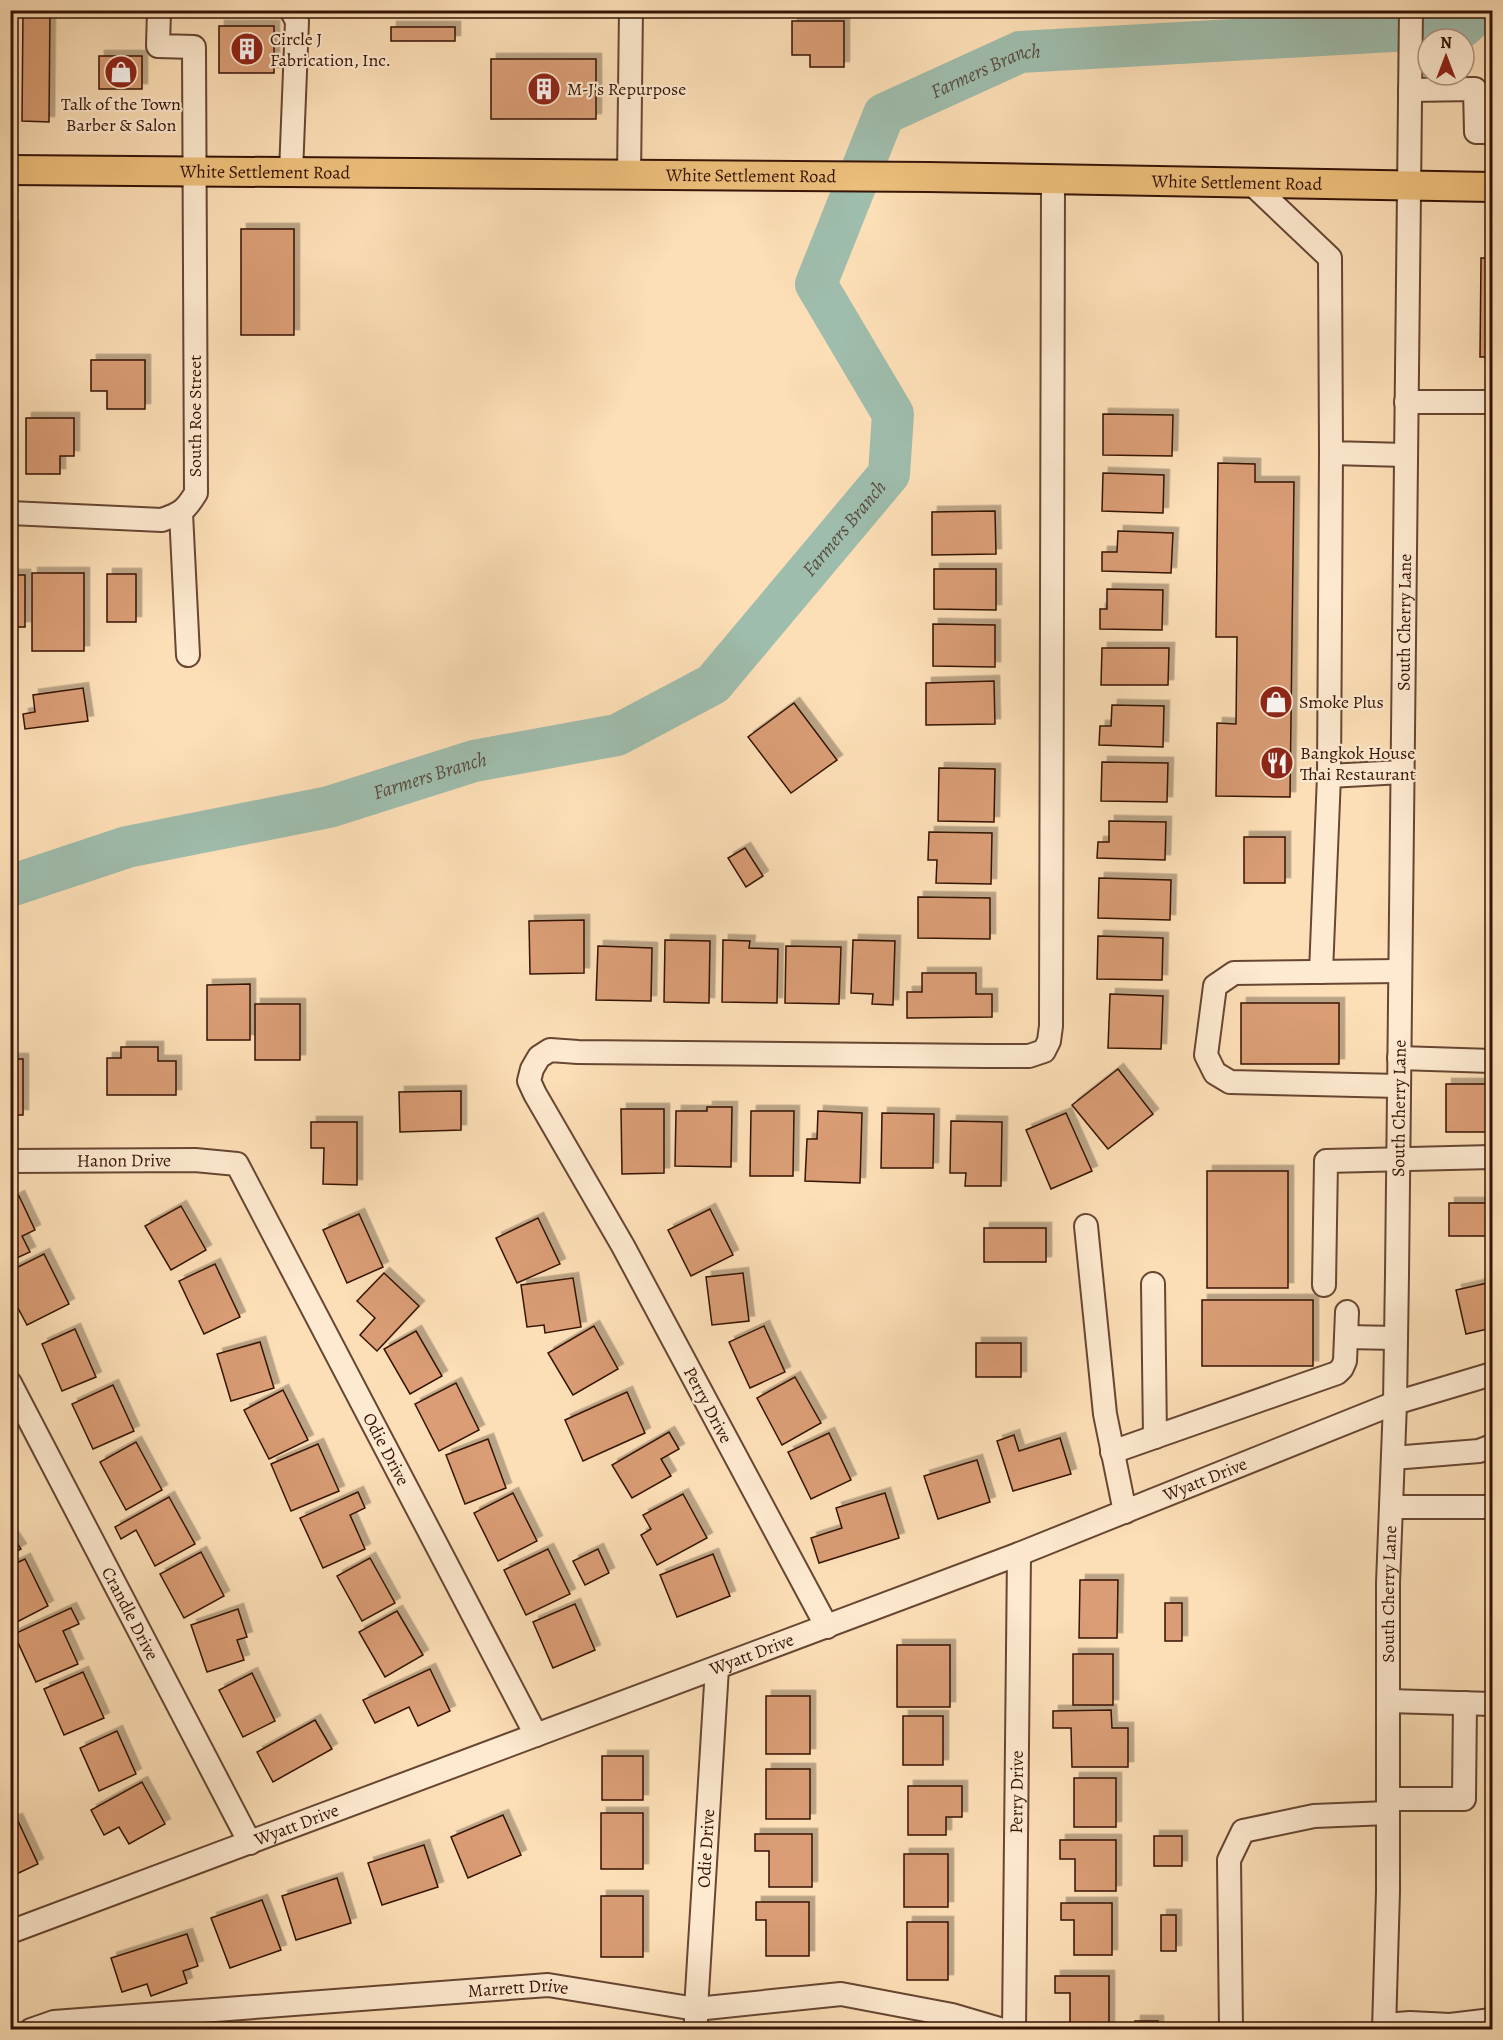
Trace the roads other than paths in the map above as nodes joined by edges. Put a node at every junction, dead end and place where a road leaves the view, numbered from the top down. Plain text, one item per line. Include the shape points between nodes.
1 (159, 10) edge
2 (291, 10) edge
3 (631, 10) edge
4 (1411, 10) edge
5 (1410, 80) junction
6 (1492, 132) edge
7 (10, 170) edge
8 (195, 171) junction
9 (291, 172) junction
10 (628, 175) junction
11 (1053, 179) junction
12 (1250, 182) junction
13 (1408, 185) junction
14 (1492, 187) edge
15 (1406, 402) junction
16 (1492, 402) edge
17 (1331, 453) junction
18 (1405, 455) junction
19 (10, 513) edge
20 (181, 513) junction
21 (188, 655) dead end
22 (1402, 771) junction
23 (1329, 776) junction
24 (1400, 970) junction
25 (1321, 972) junction
26 (1400, 1058) junction
27 (1492, 1061) edge
28 (1399, 1086) junction
29 (1492, 1157) edge
30 (1398, 1160) junction
31 (10, 1161) edge
32 (237, 1164) joint
33 (1086, 1226) dead end
34 (1154, 1284) dead end
35 (1324, 1285) dead end
36 (1347, 1312) dead end
37 (1346, 1337) junction
38 (1396, 1338) junction
39 (1492, 1374) edge
40 (10, 1383) edge
41 (1395, 1403) junction
42 (1155, 1437) junction
43 (1492, 1446) edge
44 (1112, 1452) junction
45 (1393, 1458) junction
46 (1391, 1507) junction
47 (1492, 1508) edge
48 (1125, 1512) junction
49 (1019, 1554) junction
50 (827, 1627) junction
51 (717, 1668) junction
52 (1388, 1701) junction
53 (1465, 1703) junction
54 (1492, 1704) edge
55 (536, 1735) junction
56 (1388, 1806) junction
57 (250, 1843) junction
58 (10, 1932) edge
59 (696, 2019) edge
60 (1492, 2020) edge
61 (1384, 2027) edge
62 (31, 2030) edge
63 (1003, 2030) edge
64 (1014, 2030) edge
65 (1231, 2030) edge

1 - 8 street, South Roe Street via 158,46 194,47
2 - 9 street via 297,21
3 - 10 street
4 - 5 street, South Cherry Lane
5 - 6 street via 1475,89 1476,132
5 - 13 street, South Cherry Lane
7 - 8 main road, White Settlement Road
8 - 9 main road, White Settlement Road
8 - 20 street, South Roe Street via 196,494
9 - 10 main road, White Settlement Road
10 - 11 main road, White Settlement Road
11 - 12 main road, White Settlement Road
11 - 50 street, Perry Drive via 1049,1041 1044,1052 1029,1056 550,1050 539,1057 529,1081 623,1246
12 - 13 main road, White Settlement Road
12 - 17 street via 1330,258
13 - 14 main road, White Settlement Road
13 - 15 street, South Cherry Lane
15 - 16 street
15 - 18 street, South Cherry Lane
17 - 18 street
17 - 23 street
18 - 22 street, South Cherry Lane
19 - 20 street via 162,520
20 - 21 street
22 - 23 street
22 - 24 street, South Cherry Lane
23 - 25 street
24 - 25 street
24 - 26 street, South Cherry Lane
25 - 28 street via 1234,973 1215,986 1206,1055 1215,1072 1230,1082
26 - 27 street
26 - 28 street, South Cherry Lane
28 - 30 street, South Cherry Lane
29 - 30 street
30 - 35 street via 1326,1161
30 - 38 street, South Cherry Lane
31 - 32 street, Hanon Drive via 195,1160
32 - 55 street, Odie Drive
33 - 44 street via 1099,1367
34 - 42 street
36 - 37 street
37 - 38 street
37 - 42 street via 1345,1361 1331,1376
38 - 41 street, South Cherry Lane
39 - 41 street, Wyatt Drive
40 - 57 street, Crandle Drive
41 - 45 street, South Cherry Lane
41 - 48 street, Wyatt Drive
42 - 44 street
43 - 45 street via 1479,1451
44 - 48 street
45 - 46 street, South Cherry Lane
46 - 47 street
46 - 52 street, South Cherry Lane
48 - 49 street, Wyatt Drive
49 - 50 street, Wyatt Drive
49 - 64 street, Perry Drive
50 - 51 street, Wyatt Drive
51 - 55 street, Wyatt Drive
51 - 59 street, Odie Drive
52 - 53 street
52 - 56 street, South Cherry Lane
53 - 54 street
53 - 56 street via 1464,1799
55 - 57 street, Wyatt Drive
56 - 61 street, South Cherry Lane
56 - 65 street via 1243,1831 1229,1860
57 - 58 street, Wyatt Drive
59 - 62 street, Marrett Drive via 549,1985 54,2022
59 - 63 street, Marrett Drive via 842,1994 952,2015
60 - 61 street

